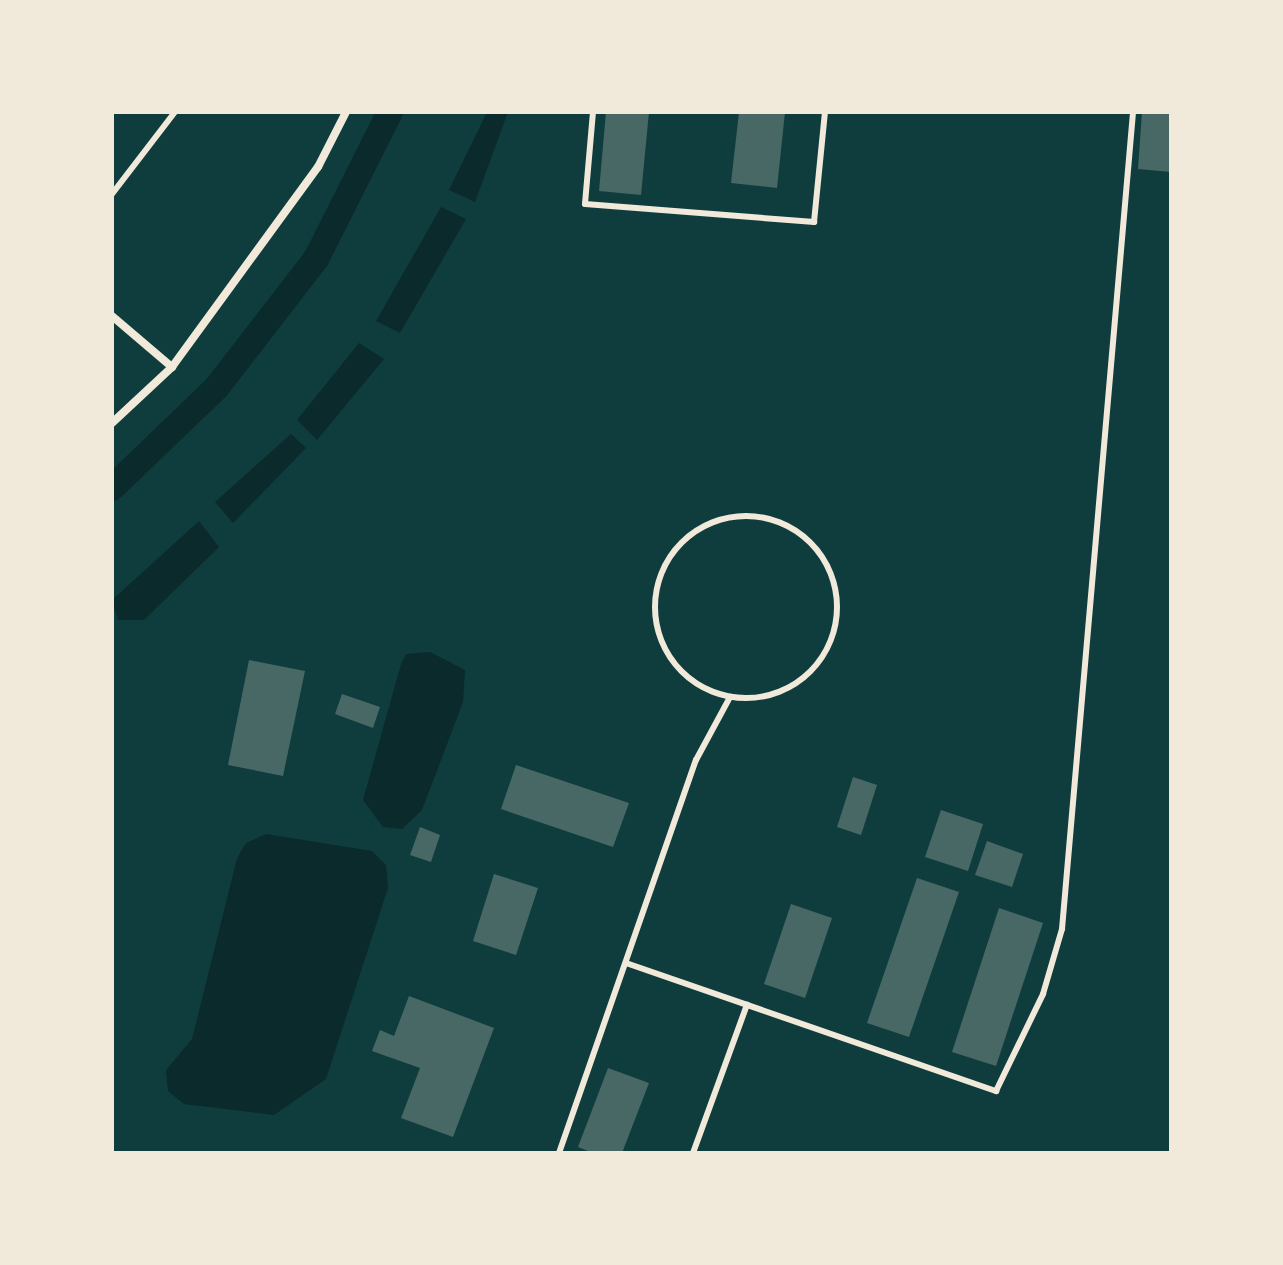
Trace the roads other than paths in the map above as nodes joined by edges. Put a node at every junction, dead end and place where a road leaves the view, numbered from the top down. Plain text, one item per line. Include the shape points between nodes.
1 (175, 112) edge
2 (346, 112) edge
3 (593, 112) edge
4 (825, 112) edge
5 (1133, 112) edge
6 (112, 194) edge
7 (112, 316) edge
8 (172, 367) junction
9 (112, 423) edge
10 (730, 697) junction
11 (626, 963) junction
12 (747, 1005) junction
13 (559, 1153) edge
14 (693, 1153) edge

1 - 6 lane
2 - 8 street via 318,167
3 - 4 lane via 585,204 814,222
5 - 12 lane via 1063,918 1030,1027 996,1091
7 - 8 street
8 - 9 street
10 - 10 lane via 767,696 801,680 825,653 837,618 834,581 817,549 788,526 752,516 716,521 684,540 662,569 654,605 669,658 696,683
10 - 11 lane via 696,760
11 - 12 lane
11 - 13 lane
12 - 14 lane

